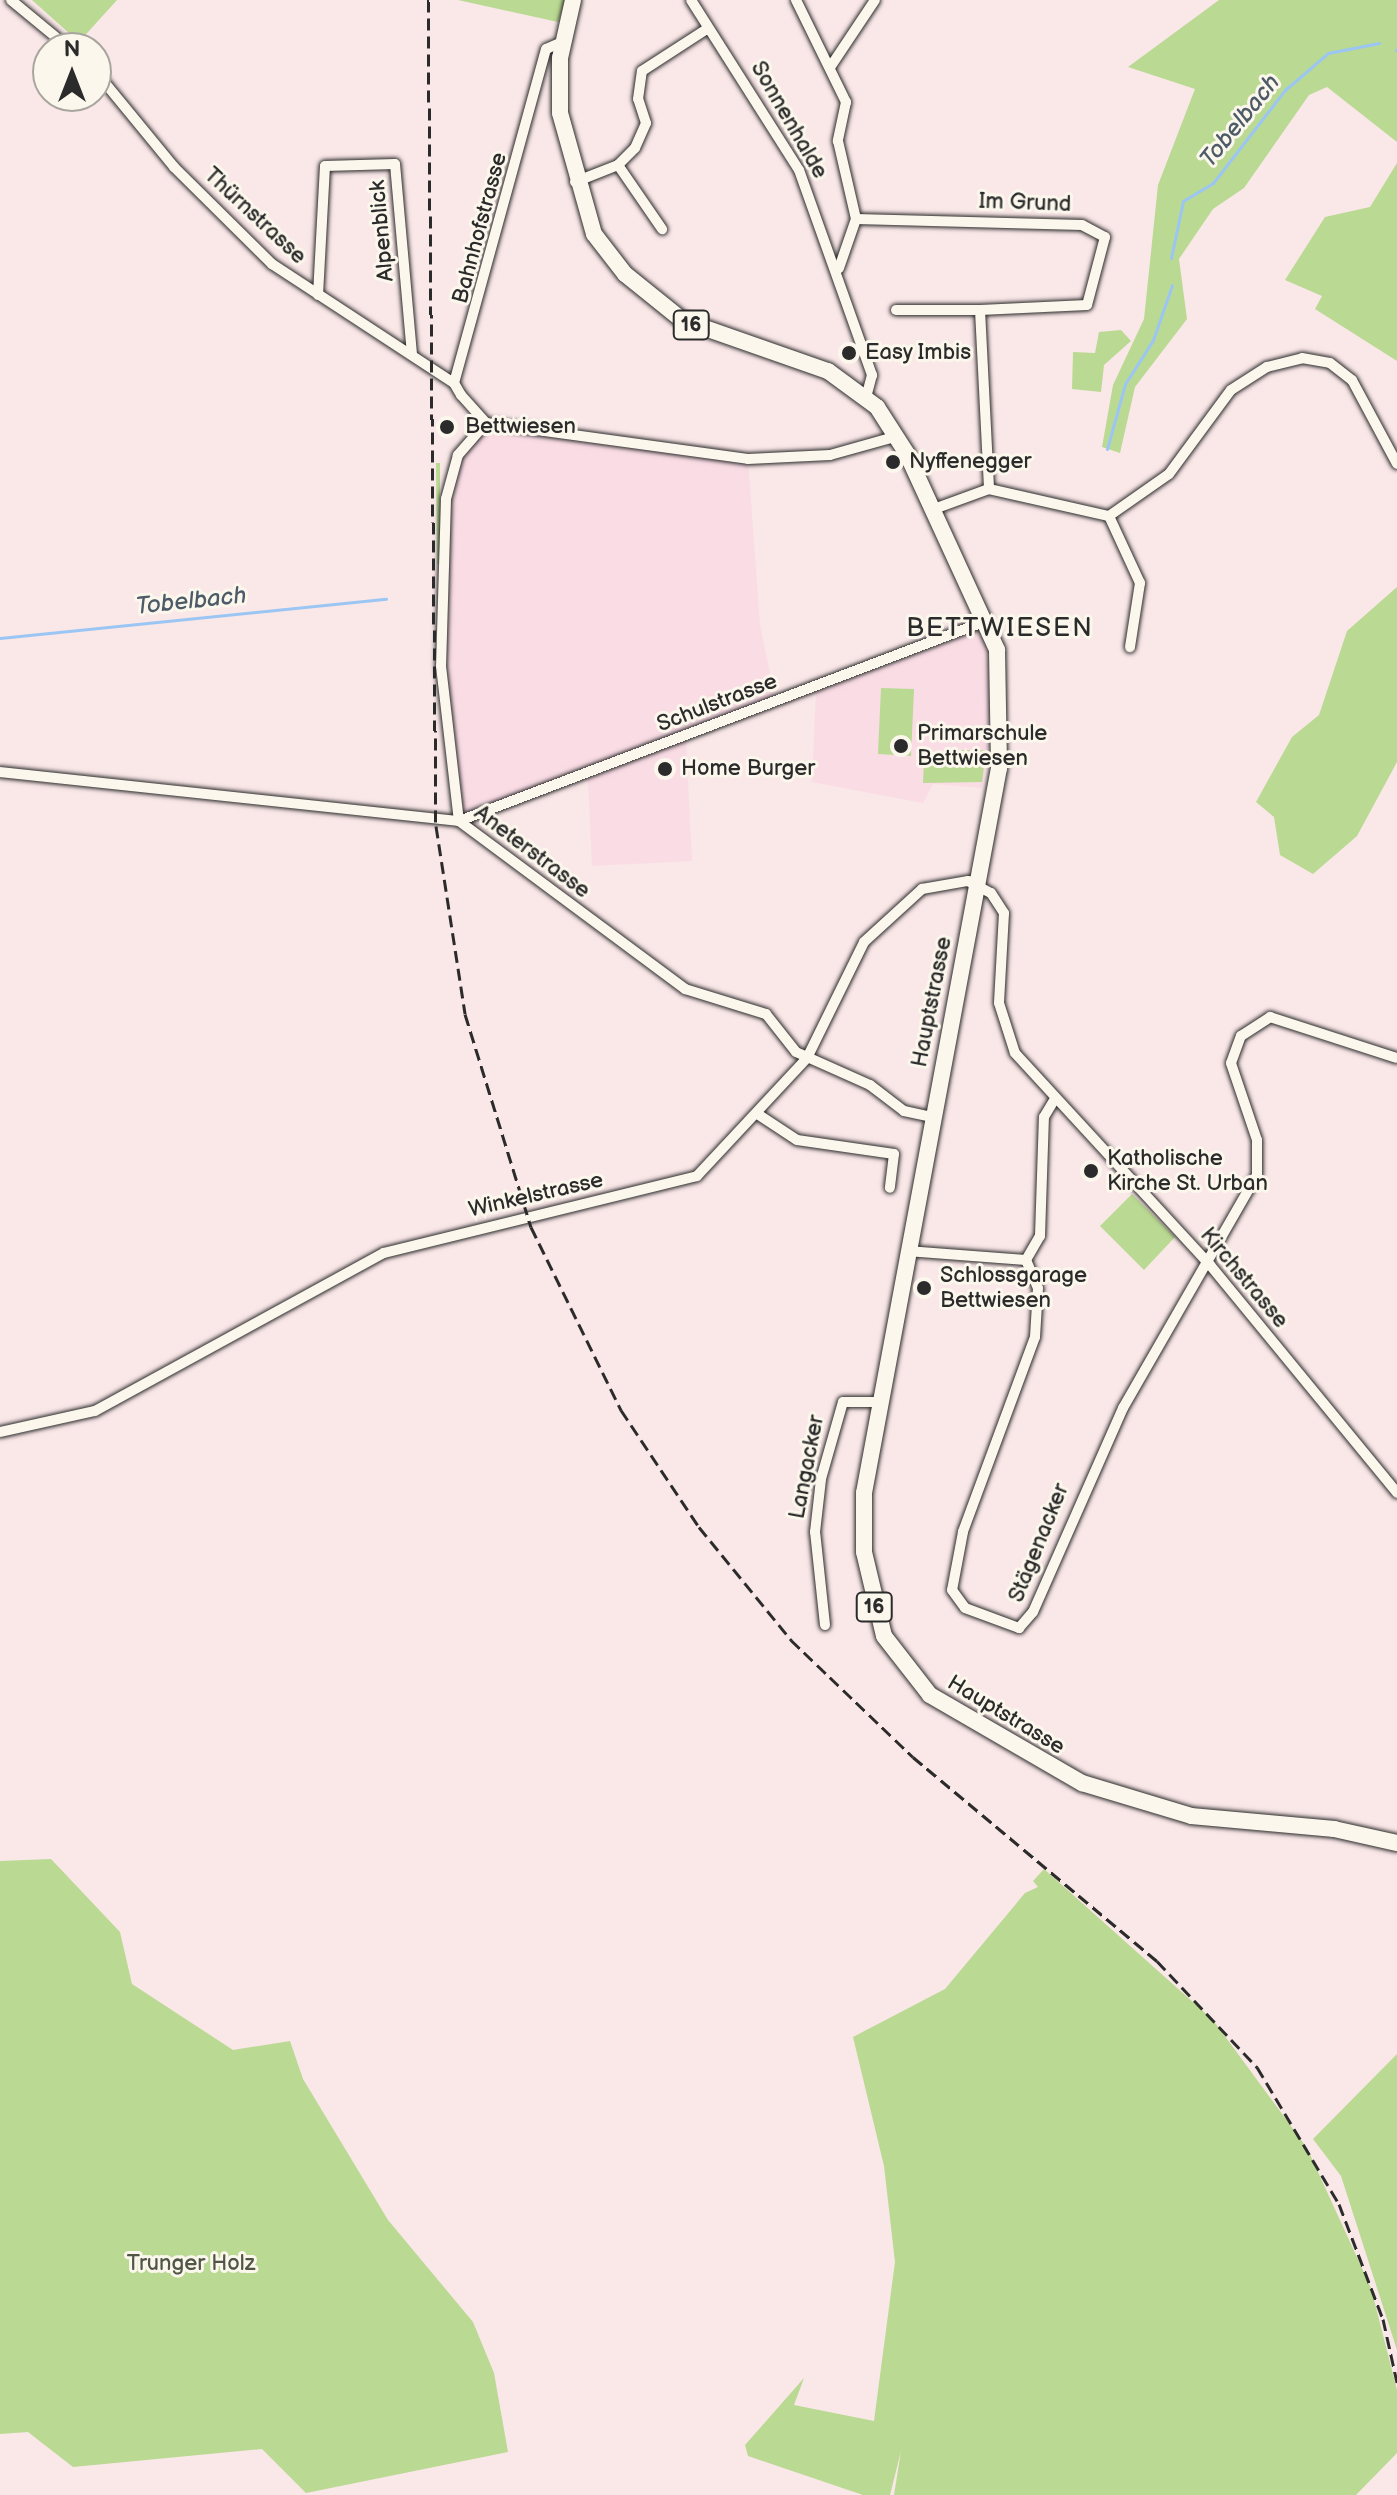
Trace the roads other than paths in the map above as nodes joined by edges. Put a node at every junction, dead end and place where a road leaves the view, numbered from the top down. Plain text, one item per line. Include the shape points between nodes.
1 (11, 0) edge
2 (573, 0) edge
3 (691, 0) edge
4 (796, 0) edge
5 (875, 0) edge
6 (707, 29) junction
7 (50, 32) edge
8 (562, 42) junction
9 (831, 66) junction
10 (112, 90) edge
11 (618, 165) junction
12 (574, 182) junction
13 (856, 219) junction
14 (662, 229) dead end
15 (839, 268) junction
16 (318, 295) junction
17 (896, 310) dead end
18 (980, 310) junction
19 (412, 353) junction
20 (454, 383) junction
21 (866, 397) junction
22 (486, 423) junction
23 (898, 436) junction
24 (1397, 464) edge
25 (989, 489) junction
26 (934, 509) junction
27 (1109, 516) junction
28 (988, 620) junction
29 (1130, 647) dead end
30 (0, 772) edge
31 (459, 821) junction
32 (977, 885) junction
33 (807, 1058) junction
34 (1397, 1058) edge
35 (1055, 1099) junction
36 (759, 1115) junction
37 (932, 1117) junction
38 (890, 1188) dead end
39 (907, 1251) junction
40 (1026, 1260) junction
41 (1210, 1265) junction
42 (879, 1402) junction
43 (0, 1432) edge
44 (1397, 1493) edge
45 (825, 1625) dead end
46 (1397, 1843) edge

1 - 7 street
2 - 8 main road, Hauptstrasse / 16
3 - 6 street, Sonnenhalde
4 - 9 street, Sonnenhalde
5 - 9 street
6 - 11 street via 642,71 638,99 646,123
6 - 15 street, Sonnenhalde via 793,159
8 - 12 main road, Hauptstrasse / 16 via 560,113
8 - 20 street, Bahnhofstrasse via 546,49
9 - 13 street, Sonnenhalde via 846,102 838,141
10 - 16 street, Thürnstrasse via 246,242
11 - 12 street
11 - 14 street
12 - 21 main road, Hauptstrasse / 16 via 603,248 667,311 724,340 828,371
13 - 15 street
13 - 18 street, Im Grund via 1082,225 1105,237 1087,305
15 - 21 street, Sonnenhalde via 872,375
16 - 19 street, Thürnstrasse
16 - 19 street, Alpenblick via 325,166 395,164
17 - 18 street, Im Grund
18 - 25 street
19 - 20 street, Thürnstrasse
20 - 22 street
21 - 23 main road, Hauptstrasse / 16
22 - 23 street via 765,460 830,455
22 - 31 street via 458,455 446,499 441,666
23 - 26 main road, Hauptstrasse / 16
24 - 27 street via 1352,380 1330,363 1289,359 1231,390 1169,474
25 - 26 street
25 - 27 street
26 - 28 main road, Hauptstrasse / 16
27 - 29 street via 1140,583
28 - 31 street, Schulstrasse
28 - 32 main road, Hauptstrasse / 16 via 1001,675 1002,746
30 - 31 street, Aneterstrasse
31 - 33 street, Aneterstrasse via 685,989 766,1014
32 - 33 street, Winkelstrasse via 922,889 864,942
32 - 35 street, Kirchstrasse via 1004,913 1004,1028
32 - 37 main road, Hauptstrasse / 16
33 - 36 street, Winkelstrasse
33 - 37 street, Aneterstrasse via 870,1085 904,1111
34 - 41 street via 1270,1017 1241,1036 1231,1063 1257,1140 1257,1175
35 - 40 street via 1044,1117 1040,1236
35 - 41 street, Kirchstrasse
36 - 38 street via 797,1140 894,1154
36 - 43 street, Winkelstrasse via 697,1176 384,1253 95,1411
37 - 39 main road, Hauptstrasse / 16
39 - 40 street
39 - 42 main road, Hauptstrasse / 16
40 - 41 street, Stägenacker via 1038,1288 1035,1337 963,1532 952,1590 965,1608 1019,1628 1033,1612 1116,1422
41 - 44 street, Kirchstrasse
42 - 45 street, Langacker via 843,1402 821,1479 815,1532
42 - 46 main road, Hauptstrasse / 16 via 864,1493 866,1568 890,1649 930,1695 1056,1771 1123,1799 1191,1816 1345,1830

